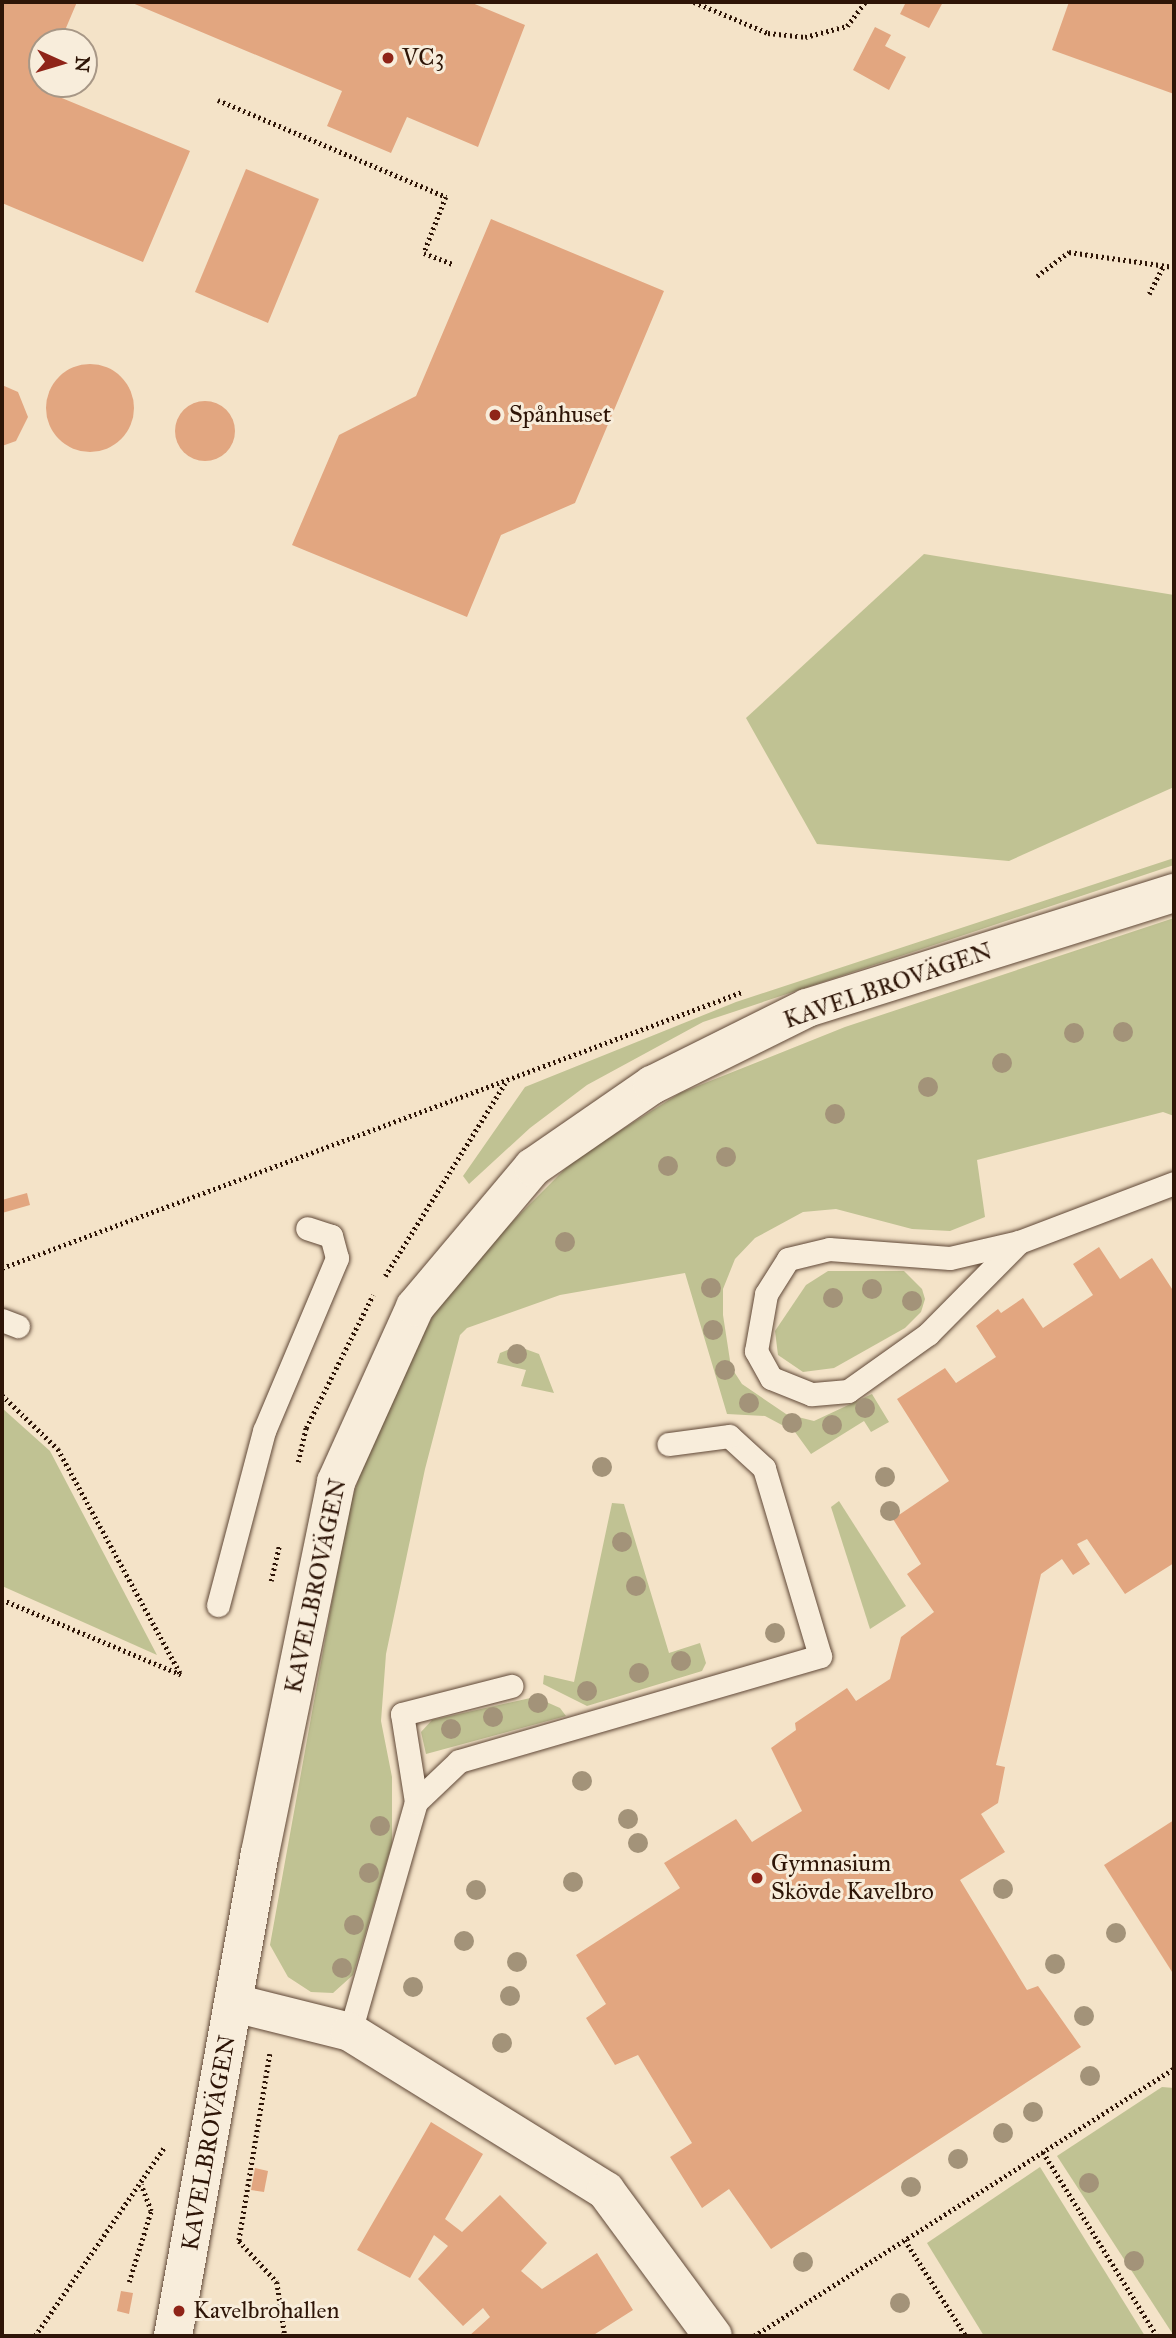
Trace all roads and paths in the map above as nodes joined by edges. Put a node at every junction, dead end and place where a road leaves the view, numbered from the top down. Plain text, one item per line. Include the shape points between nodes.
1 (694, 2) edge
2 (865, 2) edge
3 (218, 100) dead end
4 (453, 264) dead end
5 (1163, 266) junction
6 (1174, 267) edge
7 (1037, 276) dead end
8 (1149, 294) dead end
9 (1174, 892) edge
10 (753, 988) dead end
11 (1174, 1183) edge
12 (307, 1228) dead end
13 (1019, 1242) junction
14 (2, 1268) edge
15 (2, 1395) edge
16 (669, 1444) dead end
17 (2, 1600) edge
18 (218, 1605) dead end
19 (510, 1686) dead end
20 (416, 1802) junction
21 (234, 2003) junction
22 (350, 2032) junction
23 (269, 2059) dead end
24 (1174, 2068) edge
25 (1043, 2152) junction
26 (140, 2184) dead end
27 (905, 2240) junction
28 (129, 2282) dead end
29 (173, 2336) edge
30 (285, 2336) edge
31 (713, 2336) edge
32 (754, 2336) edge
33 (966, 2336) edge
34 (1157, 2336) edge

1 - 2 path via 768,33 805,37 848,26
3 - 4 path via 446,197 424,253
5 - 6 path
5 - 7 path via 1069,252
5 - 8 path
9 - 21 main road, KAVELBROVÄGEN via 807,1008 652,1085 533,1167 415,1307 336,1482
10 - 14 path
11 - 13 lane
12 - 18 lane via 331,1236 337,1258 264,1431
13 - 13 lane via 950,1258 829,1249 788,1259 766,1294 756,1351 771,1378 811,1394 848,1391 928,1334
15 - 17 path via 58,1449 181,1675
16 - 20 lane via 729,1436 764,1468 820,1656 458,1761
19 - 20 lane via 402,1714
20 - 22 lane
21 - 22 main road
21 - 29 main road, KAVELBROVÄGEN
22 - 31 main road via 606,2191
23 - 30 path via 239,2241 277,2282
24 - 25 path
25 - 27 path
25 - 34 path
26 - 28 path via 151,2211
27 - 32 path
27 - 33 path

